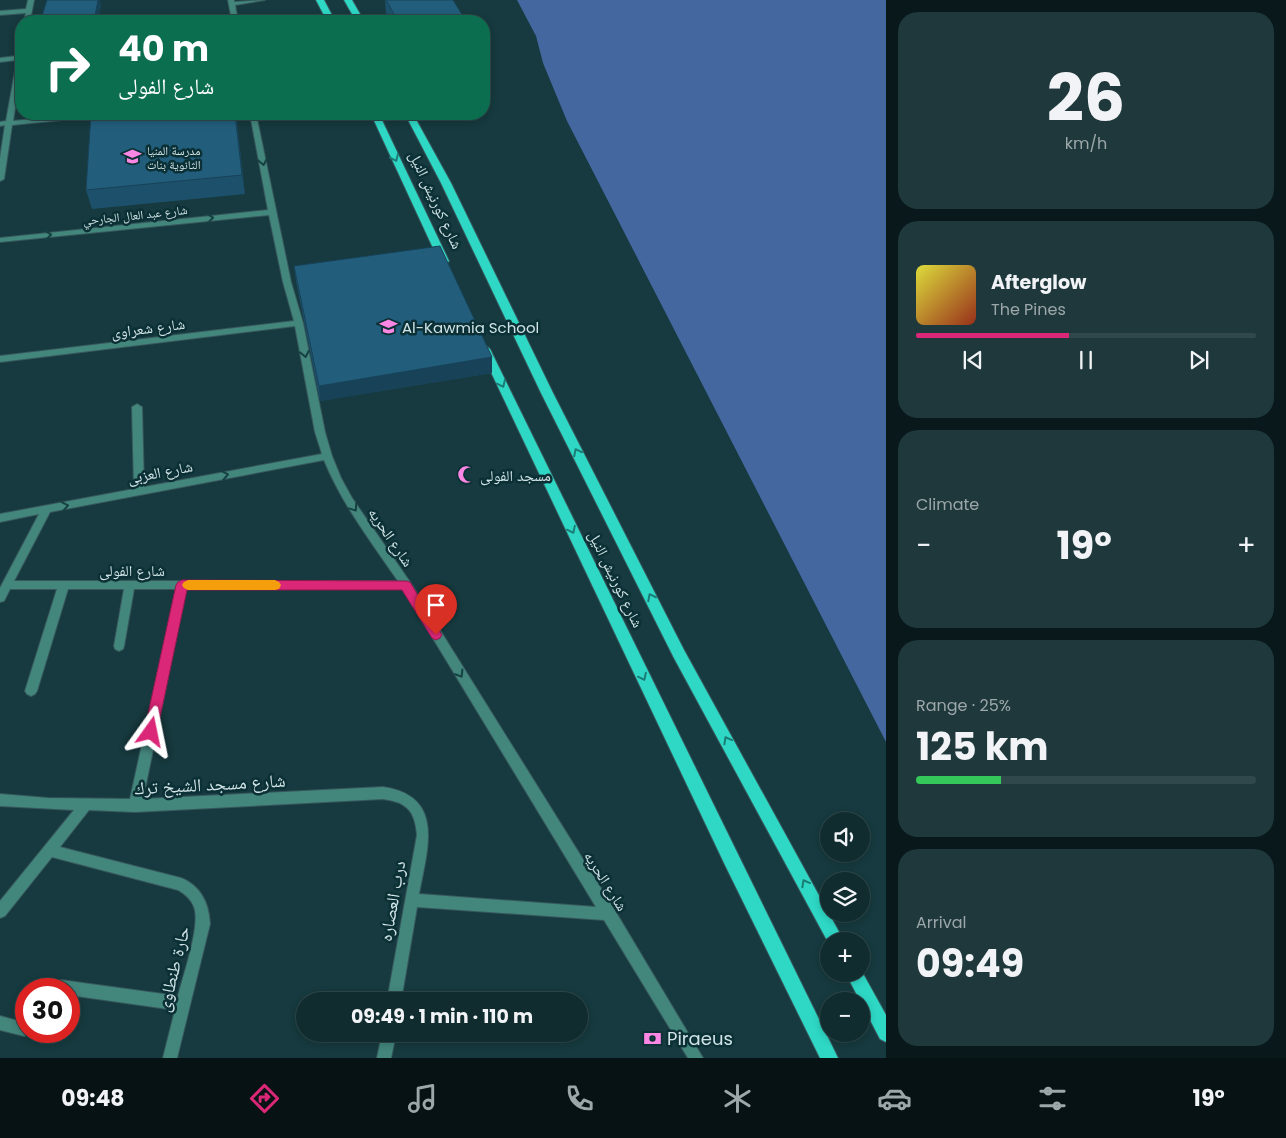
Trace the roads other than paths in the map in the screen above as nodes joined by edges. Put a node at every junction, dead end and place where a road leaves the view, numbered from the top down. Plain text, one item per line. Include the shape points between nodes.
1 (31, 0) edge
2 (262, 0) edge
3 (320, 0) edge
4 (348, 0) edge
5 (231, 2) edge
6 (29, 11) junction
7 (0, 13) edge
8 (28, 15) edge
9 (234, 15) edge
10 (328, 15) edge
11 (357, 15) edge
12 (15, 57) edge
13 (0, 60) edge
14 (15, 90) edge
15 (40, 120) edge
16 (254, 120) edge
17 (377, 120) edge
18 (412, 120) edge
19 (9, 123) junction
20 (0, 124) edge
21 (0, 180) edge
22 (272, 212) junction
23 (0, 240) edge
24 (448, 270) edge
25 (299, 323) junction
26 (478, 333) edge
27 (0, 359) edge
28 (137, 407) dead end
29 (326, 456) junction
30 (140, 491) junction
31 (47, 509) junction
32 (0, 518) edge
33 (8, 585) junction
34 (64, 585) junction
35 (130, 585) junction
36 (182, 585) junction
37 (406, 585) junction
38 (0, 598) edge
39 (119, 646) dead end
40 (32, 691) dead end
41 (0, 800) edge
42 (85, 806) junction
43 (135, 806) junction
44 (416, 808) joint
45 (49, 850) junction
46 (412, 900) junction
47 (0, 911) edge
48 (609, 914) junction
49 (831, 932) edge
50 (858, 982) edge
51 (80, 990) edge
52 (396, 992) edge
53 (184, 1004) junction
54 (0, 1023) edge
55 (15, 1027) edge
56 (886, 1033) edge
57 (387, 1042) edge
58 (170, 1058) edge
59 (384, 1058) edge
60 (696, 1058) edge
61 (829, 1058) edge

1 - 6 street
2 - 5 street
3 - 10 main road
4 - 11 main road
5 - 9 street
6 - 7 street
6 - 8 street
12 - 13 street
14 - 19 street
15 - 19 street
16 -> 22 street, شارع الحريه
17 -> 24 main road, شارع كورنيش النيل
49 -> 18 main road, شارع كورنيش النيل via 680,654
19 - 20 street
19 - 21 street
23 -> 22 street, شارع عبد العال الجارحي
22 - 25 street, شارع الحريه
25 - 27 street, شارع شعراوى
25 -> 29 street, شارع الحريه
26 -> 61 main road, شارع كورنيش النيل
28 - 30 street
30 -> 29 street, شارع العزبى
29 -> 37 street, شارع الحريه via 349,501
31 -> 30 street, شارع العزبى
31 - 32 street, شارع العزبى
31 - 33 street
33 - 34 street, شارع الفولى
33 - 38 street
34 - 35 street, شارع الفولى
34 - 40 street
35 - 36 street, شارع الفولى
35 - 39 street
36 - 37 street, شارع الفولى
36 - 43 street
37 -> 48 street, شارع الحريه
41 - 42 street, شارع مسجد الشيخ ترك
42 - 43 street, شارع مسجد الشيخ ترك
42 - 45 street
43 - 44 street, شارع مسجد الشيخ ترك via 383,792 406,798
44 - 46 street, درب العصاره via 422,821 423,835
45 - 47 street
45 - 53 street, حارة طنطاوى via 181,884 192,890 203,911 203,924
46 - 48 street
46 - 52 street, درب العصاره
48 - 60 street, شارع الحريه
50 - 56 main road
51 - 53 street
53 - 58 street, حارة طنطاوى
54 - 55 street
57 - 59 street

